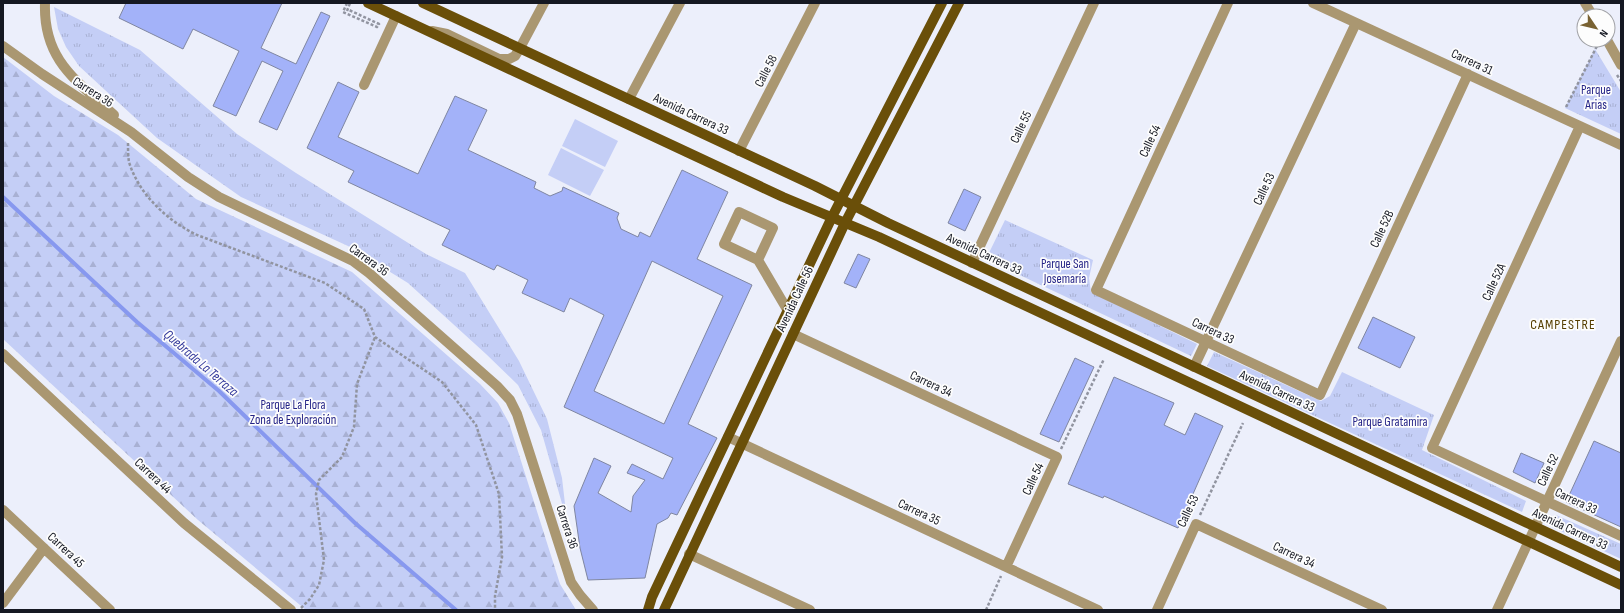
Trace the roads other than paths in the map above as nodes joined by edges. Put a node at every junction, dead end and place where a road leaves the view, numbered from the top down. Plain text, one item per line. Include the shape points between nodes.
1 (45, 3) edge
2 (368, 3) edge
3 (423, 3) edge
4 (544, 3) edge
5 (680, 3) edge
6 (815, 3) edge
7 (942, 3) edge
8 (959, 3) edge
9 (1094, 3) edge
10 (1228, 3) edge
11 (1313, 3) edge
12 (396, 16) junction
13 (1356, 23) junction
14 (427, 31) junction
15 (3, 46) edge
16 (520, 48) junction
17 (1608, 48) edge
18 (1621, 65) edge
19 (1468, 74) junction
20 (364, 85) dead end
21 (630, 99) junction
22 (1580, 126) junction
23 (131, 132) junction
24 (1621, 145) edge
25 (739, 150) junction
26 (841, 199) junction
27 (854, 205) junction
28 (832, 217) junction
29 (845, 223) junction
30 (758, 260) junction
31 (972, 263) junction
32 (1096, 290) joint
33 (788, 311) junction
34 (793, 334) junction
35 (1621, 341) edge
36 (1206, 342) junction
37 (3, 354) edge
38 (1194, 367) junction
39 (1320, 395) joint
40 (728, 437) junction
41 (741, 443) junction
42 (1432, 448) joint
43 (1058, 457) joint
44 (1548, 502) junction
45 (3, 510) edge
46 (1196, 524) joint
47 (1536, 527) junction
48 (1621, 536) edge
49 (1529, 542) junction
50 (44, 548) junction
51 (689, 554) junction
52 (1006, 567) junction
53 (1621, 567) edge
54 (1621, 585) edge
55 (3, 603) edge
56 (110, 610) edge
57 (291, 610) edge
58 (593, 610) edge
59 (648, 610) edge
60 (664, 610) edge
61 (810, 610) edge
62 (1098, 610) edge
63 (1157, 610) edge
64 (1382, 610) edge
65 (1497, 610) edge

1 - 23 street via 44,16 54,52 70,74
2 - 12 main road
3 - 16 main road, Avenida Carrera 33
4 - 16 street
5 - 21 street
6 - 25 street, Calle 58
7 - 26 main road, Avenida Calle 56
8 - 27 main road, Avenida Calle 56
9 - 31 street, Calle 55
10 - 32 street, Calle 54
11 - 13 street, Carrera 31
12 - 14 main road
12 - 20 street
13 - 19 street, Carrera 31
13 - 36 street, Calle 53
14 - 16 street via 447,34 499,59 515,56
14 - 28 main road via 776,194
15 - 23 street, Carrera 36
16 - 21 main road, Avenida Carrera 33
17 - 18 street
19 - 22 street, Carrera 31
19 - 39 street, Calle 52B
21 - 25 main road, Avenida Carrera 33
22 - 24 street, Carrera 31
22 - 42 street, Calle 52A
23 - 58 street, Carrera 36 via 188,177 219,197 353,261 497,386 510,400 517,414 572,582
25 - 26 main road, Avenida Carrera 33
26 - 27 main road, Avenida Carrera 33
26 - 28 main road, Avenida Calle 56
27 - 29 main road, Avenida Calle 56
27 - 31 main road, Avenida Carrera 33
28 - 29 main road
28 - 33 main road, Avenida Calle 56
29 - 34 main road, Avenida Calle 56
29 - 49 main road
30 - 30 street via 773,228 739,212 724,244
30 - 33 street
31 - 38 main road, Avenida Carrera 33
32 - 36 street, Carrera 33
33 - 40 main road, Avenida Calle 56
34 - 41 main road, Avenida Calle 56
34 - 43 street, Carrera 34
35 - 44 street, Calle 52
36 - 38 street, Calle 53
36 - 39 street, Carrera 33
37 - 57 street, Carrera 44 via 184,523
38 - 47 main road, Avenida Carrera 33
40 - 41 street, Carrera 35
40 - 59 main road, Avenida Calle 56
41 - 51 main road, Avenida Calle 56
41 - 52 street, Carrera 35
42 - 44 street, Carrera 33
43 - 52 street, Calle 54
44 - 47 street, Calle 52
44 - 48 street, Carrera 33
45 - 50 street, Carrera 45
46 - 63 street, Calle 53
46 - 64 street, Carrera 34
47 - 49 street, Calle 52
47 - 53 main road, Avenida Carrera 33
49 - 54 main road
49 - 65 street, Calle 52
50 - 55 street
50 - 56 street, Carrera 45
51 - 60 main road, Avenida Calle 56
51 - 61 street
52 - 62 street, Carrera 35

